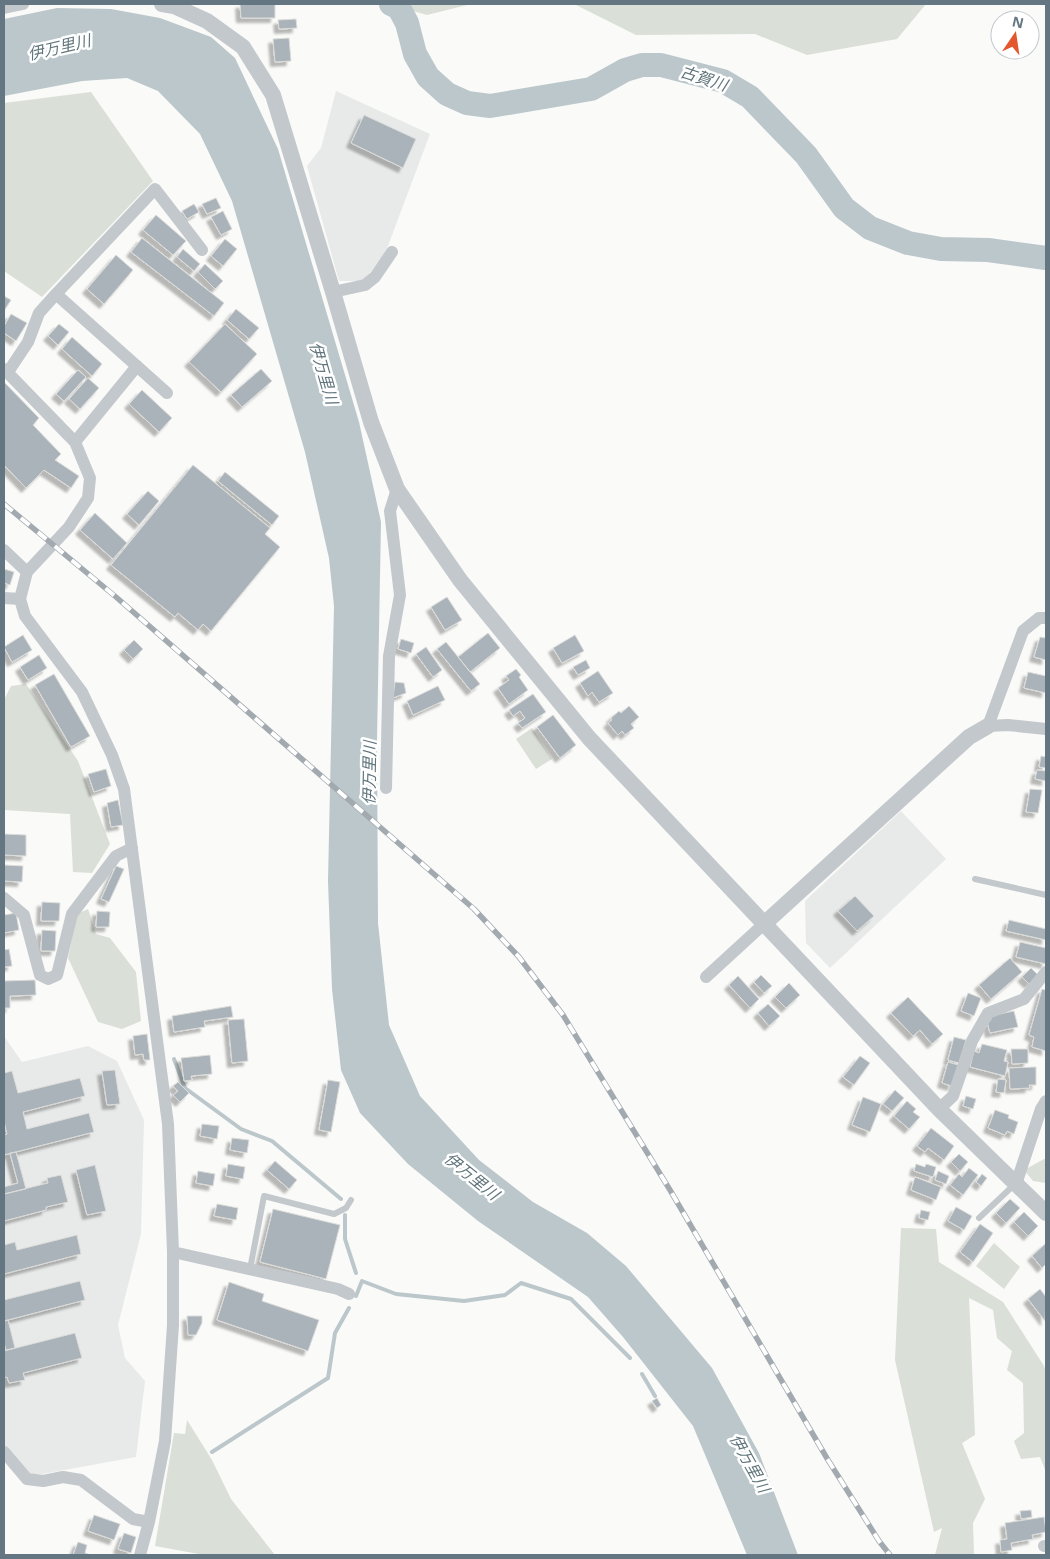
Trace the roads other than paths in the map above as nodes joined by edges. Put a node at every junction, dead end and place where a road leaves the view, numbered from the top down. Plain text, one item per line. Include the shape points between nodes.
1 (23, 4) edge
2 (162, 4) edge
3 (4, 8) edge
4 (202, 250) dead end
5 (392, 252) dead end
6 (333, 292) junction
7 (56, 294) junction
8 (137, 366) junction
9 (6, 370) edge
10 (167, 393) dead end
11 (75, 442) junction
12 (397, 490) junction
13 (4, 550) edge
14 (27, 572) junction
15 (4, 598) edge
16 (20, 598) junction
17 (1046, 618) edge
18 (988, 726) junction
19 (1046, 730) edge
20 (386, 788) dead end
21 (132, 848) junction
22 (975, 879) dead end
23 (1046, 895) edge
24 (4, 898) edge
25 (765, 923) junction
26 (1046, 972) edge
27 (706, 977) dead end
28 (1046, 1101) edge
29 (939, 1109) junction
30 (1016, 1184) junction
31 (351, 1200) dead end
32 (1046, 1213) edge
33 (979, 1218) dead end
34 (173, 1252) junction
35 (250, 1269) junction
36 (349, 1294) dead end
37 (4, 1452) edge
38 (149, 1522) junction
39 (140, 1555) edge

1 - 3 street
2 - 6 street via 207,21 243,47 273,95
4 - 7 street via 155,189
5 - 6 street via 375,277 365,285
6 - 12 street via 370,422
7 - 8 street
7 - 9 street via 39,313 28,342
8 - 10 street
8 - 11 street
9 - 11 street
11 - 14 street via 90,478 88,498 64,533
12 - 20 street via 390,511 400,595 389,656
12 - 25 street via 460,580 590,738
13 - 14 street
14 - 16 street
15 - 16 street
16 - 21 street via 25,616 82,692 112,755 124,789
17 - 18 street via 1038,618 1023,631
18 - 19 street
18 - 25 street via 970,737
21 - 24 street via 116,856 72,914 57,975 48,980 40,975 24,915
21 - 34 street via 168,1124
22 - 23 lane
25 - 27 street
25 - 29 street
26 - 29 street via 1024,999 988,1013 972,1041 953,1096
28 - 30 street via 1040,1109
29 - 30 street
30 - 32 street
30 - 33 lane
31 - 35 lane via 346,1208 334,1214 264,1196
34 - 35 street
34 - 38 street via 173,1325 165,1441
35 - 36 street
37 - 38 street via 27,1478 43,1481 64,1476 81,1480 133,1519
38 - 39 street

